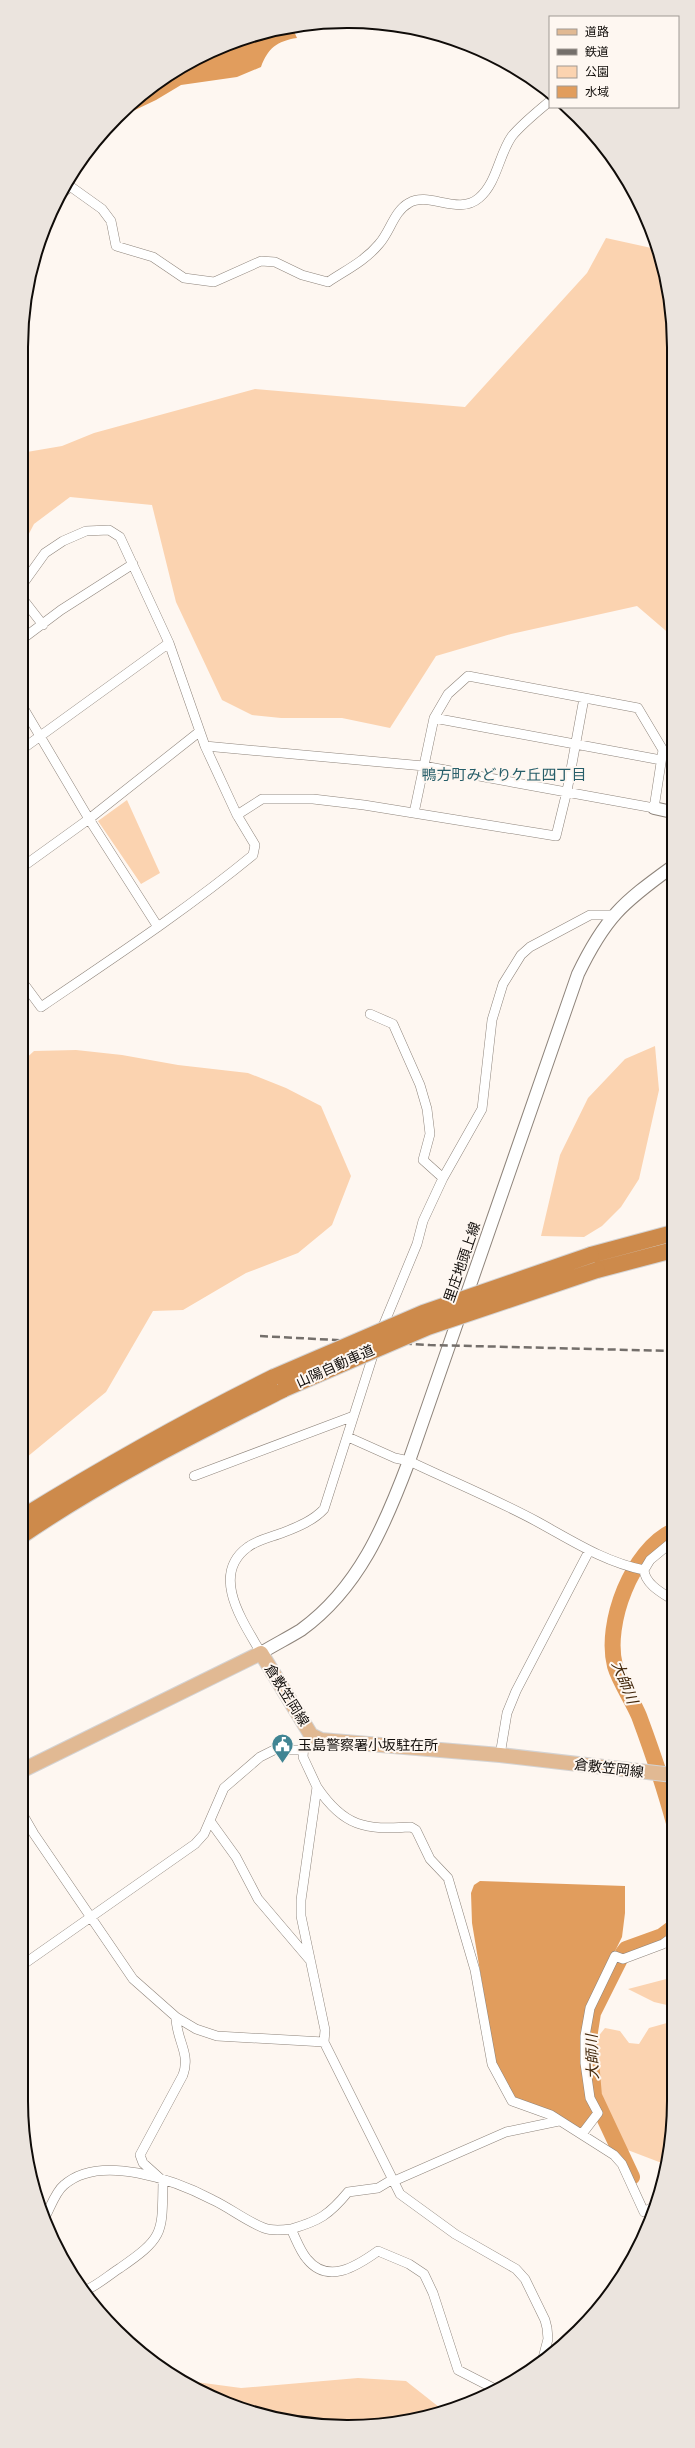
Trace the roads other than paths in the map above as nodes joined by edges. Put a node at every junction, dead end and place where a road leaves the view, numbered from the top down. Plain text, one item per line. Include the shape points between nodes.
1 (549, 102) edge
2 (71, 188) edge
3 (133, 564) junction
4 (28, 577) edge
5 (28, 606) edge
6 (43, 625) junction
7 (28, 635) edge
8 (169, 643) junction
9 (584, 698) junction
10 (28, 715) edge
11 (434, 718) junction
12 (199, 732) junction
13 (42, 736) junction
14 (576, 743) junction
15 (28, 745) edge
16 (205, 746) junction
17 (661, 760) junction
18 (424, 766) junction
19 (567, 791) junction
20 (654, 808) junction
21 (667, 811) edge
22 (414, 813) junction
23 (237, 815) junction
24 (89, 819) junction
25 (28, 863) edge
26 (667, 871) edge
27 (612, 915) junction
28 (158, 927) junction
29 (28, 989) edge
30 (370, 1014) dead end
31 (442, 1178) junction
32 (667, 1235) edge
33 (667, 1252) edge
34 (279, 1383) junction
35 (351, 1417) junction
36 (348, 1437) junction
37 (409, 1461) junction
38 (194, 1476) dead end
39 (28, 1514) edge
40 (28, 1532) edge
41 (667, 1545) edge
42 (589, 1551) junction
43 (640, 1569) junction
44 (667, 1596) edge
45 (261, 1653) junction
46 (311, 1735) junction
47 (303, 1750) junction
48 (500, 1755) junction
49 (28, 1768) edge
50 (666, 1774) edge
51 (317, 1787) junction
52 (210, 1821) junction
53 (28, 1824) edge
54 (88, 1917) junction
55 (667, 1941) edge
56 (310, 1960) junction
57 (28, 1961) edge
58 (176, 2017) junction
59 (324, 2042) junction
60 (559, 2121) junction
61 (582, 2134) junction
62 (394, 2180) junction
63 (163, 2181) junction
64 (648, 2208) edge
65 (48, 2212) edge
66 (291, 2229) junction
67 (89, 2288) edge
68 (545, 2352) edge
69 (490, 2386) edge

1 - 2 street via 512,137 487,189 479,198 469,204 458,205 421,200 410,202 401,210 380,243 362,261 328,282 302,276 275,262 261,261 214,282 184,278 153,258 116,246 111,221 102,209
3 - 4 street via 120,537 109,530 80,533 45,553
3 - 6 street via 61,610
3 - 8 street
5 - 6 street
6 - 7 street
8 - 12 street
8 - 13 street
9 - 11 street via 468,676 448,694
9 - 14 street
9 - 17 street via 638,708 663,750
10 - 13 street
11 - 14 street
11 - 18 street
12 - 16 street
12 - 24 street
13 - 15 street
13 - 24 street
14 - 17 street
14 - 19 street
16 - 18 street
16 - 23 street
17 - 20 street
18 - 19 street
18 - 22 street
19 - 20 street
19 - 22 street via 556,836
20 - 21 main road
22 - 23 street via 313,799 262,799
23 - 28 street via 255,845 253,855
24 - 25 street
24 - 28 street
26 - 27 main road, 里庄地頭上線 via 624,902
27 - 31 street via 590,915 520,955 503,984 492,1020 482,1109
27 - 37 main road, 里庄地頭上線 via 594,941 578,974
28 - 29 street via 41,1007
30 - 31 street via 393,1024 420,1085 427,1109 430,1134 423,1160
31 - 35 street via 423,1221 417,1244 388,1309
32 - 34 highway, 山陽自動車道, bridge via 591,1255 423,1313
33 - 34 highway, 山陽自動車道, bridge via 597,1270 428,1327
34 - 39 highway, 山陽自動車道 via 183,1422
34 - 40 highway, 山陽自動車道
35 - 36 street
35 - 38 street
36 - 37 street via 395,1458
36 - 45 street via 324,1508 317,1516 248,1546 238,1556 231,1570 229,1585 239,1616
37 - 42 street via 535,1521
37 - 45 main road, 里庄地頭上線 via 377,1539 352,1579 336,1598 300,1630
41 - 43 street
42 - 43 street
42 - 48 street via 516,1690 507,1713
43 - 44 street via 658,1591
45 - 46 main road, 倉敷笠岡線
45 - 49 main road, 倉敷笠岡線
46 - 47 street
46 - 48 main road, 倉敷笠岡線 via 321,1740
47 - 51 street via 303,1756
47 - 52 street via 274,1750 260,1757 224,1788
48 - 50 main road, 倉敷笠岡線
51 - 56 street via 301,1900 301,1916
51 - 60 street via 336,1812 368,1828 416,1830 430,1859 448,1878 474,1970 492,2064 512,2101 551,2115
52 - 54 street via 204,1834 195,1844
52 - 56 street via 236,1857 258,1899
53 - 54 street
54 - 57 street
54 - 58 street via 133,1979
55 - 61 street via 619,1958 605,1977 588,2016 585,2036 585,2063 590,2098 598,2113
56 - 59 street via 325,2030
58 - 59 street via 196,2029 217,2036
58 - 63 street via 178,2036 187,2064 140,2155 143,2163
59 - 62 street
60 - 61 street
60 - 62 street via 506,2132
61 - 64 street via 614,2155
62 - 66 street via 378,2188 348,2192 334,2209 320,2219
62 - 68 street via 400,2194 412,2205 455,2234 516,2269 525,2279 546,2324 548,2339
63 - 65 street via 140,2173 117,2170 82,2172 62,2186
63 - 66 street via 212,2199 265,2228
63 - 67 street via 161,2224 152,2244
66 - 69 street via 306,2259 322,2270 350,2270 378,2251 418,2269 429,2281 458,2370

